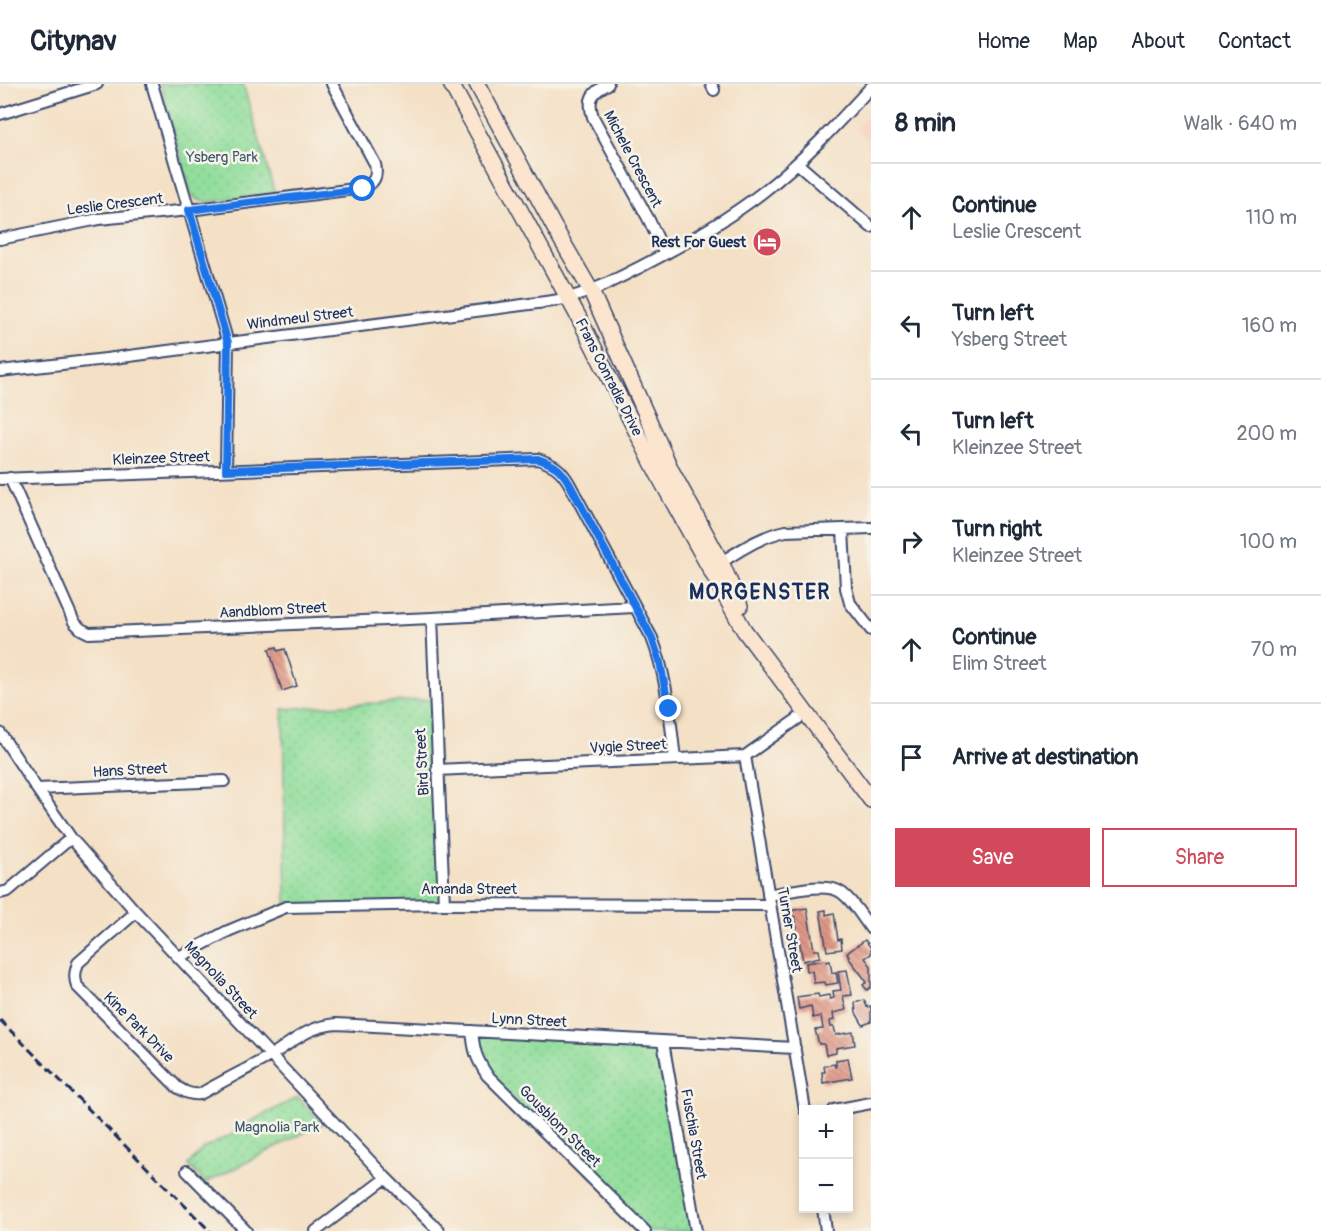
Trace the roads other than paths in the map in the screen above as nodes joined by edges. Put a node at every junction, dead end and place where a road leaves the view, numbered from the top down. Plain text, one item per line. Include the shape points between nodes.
1 (97, 84) edge
2 (152, 84) edge
3 (332, 84) edge
4 (451, 84) edge
5 (477, 84) edge
6 (608, 84) edge
7 (871, 87) edge
8 (0, 114) edge
9 (797, 163) junction
10 (189, 210) junction
11 (871, 227) edge
12 (0, 239) edge
13 (665, 254) junction
14 (591, 291) junction
15 (568, 299) junction
16 (228, 343) junction
17 (0, 371) edge
18 (226, 470) junction
19 (5, 478) edge
20 (871, 528) edge
21 (843, 529) junction
22 (715, 566) junction
23 (634, 607) junction
24 (432, 618) junction
25 (871, 630) edge
26 (806, 713) junction
27 (0, 733) edge
28 (745, 756) junction
29 (675, 759) junction
30 (437, 770) junction
31 (224, 781) dead end
32 (37, 789) junction
33 (871, 800) edge
34 (71, 838) junction
35 (0, 893) edge
36 (769, 900) junction
37 (444, 904) junction
38 (136, 912) junction
39 (871, 929) edge
40 (179, 957) junction
41 (472, 1031) junction
42 (663, 1042) junction
43 (795, 1048) junction
44 (270, 1056) junction
45 (871, 1103) edge
46 (804, 1105) edge
47 (853, 1106) edge
48 (186, 1171) dead end
49 (386, 1178) junction
50 (824, 1213) edge
51 (246, 1231) edge
52 (316, 1231) edge
53 (439, 1231) edge
54 (645, 1231) edge
55 (696, 1231) edge
56 (826, 1231) edge

1 - 8 street
2 - 10 street
3 - 10 street, Leslie Crescent via 375,165 374,182 363,189
4 - 15 street, Frans Conradie Drive
5 - 14 street, Frans Conradie Drive
6 - 13 street, Michele Crescent via 594,93 590,107 593,117
7 - 9 street, Windmeul Street
9 - 11 street
9 - 13 street, Windmeul Street via 762,193
10 - 12 street, Leslie Crescent via 99,219
10 - 16 street
13 - 14 street, Windmeul Street
14 - 15 street, Windmeul Street
14 - 22 street, Frans Conradie Drive
15 - 16 street, Windmeul Street
15 - 22 street, Frans Conradie Drive via 661,480
16 - 17 street, Windmeul Street
16 - 18 street
18 - 19 street, Kleinzee Street
18 - 23 street, Kleinzee Street via 544,461 558,468 569,483
19 - 24 street, Aandblom Street via 74,622 89,633
20 - 21 street
21 - 22 street via 775,533
21 - 25 street via 850,603
22 - 26 street, Frans Conradie Drive via 744,630
23 - 24 street, Aandblom Street
23 - 29 street, Kleinzee Street via 657,650
24 - 30 street, Bird Street
26 - 28 street
26 - 33 street, Frans Conradie Drive
27 - 32 street, Magnolia Street
28 - 29 street, Vygie Street
28 - 36 street, Turner Street
29 - 30 street, Vygie Street
30 - 37 street, Bird Street
31 - 32 street, Hans Street
32 - 34 street, Magnolia Street
34 - 35 street via 8,891
34 - 38 street, Magnolia Street
36 - 37 street, Amanda Street
36 - 39 street, Amanda Street via 822,887 833,888 851,902
36 - 43 street, Turner Street
37 - 40 street, Amanda Street via 286,907
38 - 40 street, Magnolia Street
38 - 44 street, Kine Park Drive via 78,963 77,986 177,1087 193,1095
40 - 44 street, Magnolia Street
41 - 42 street, Lynn Street
41 - 44 street, Lynn Street via 336,1024 313,1029
41 - 54 street, Gousblom Street via 474,1052 487,1075
42 - 43 street, Lynn Street
42 - 55 street, Fuschia Street
43 - 46 street, Turner Street
44 - 49 street, Magnolia Street
45 - 47 street
48 - 51 street
49 - 52 street
49 - 53 street, Magnolia Street
50 - 56 street

